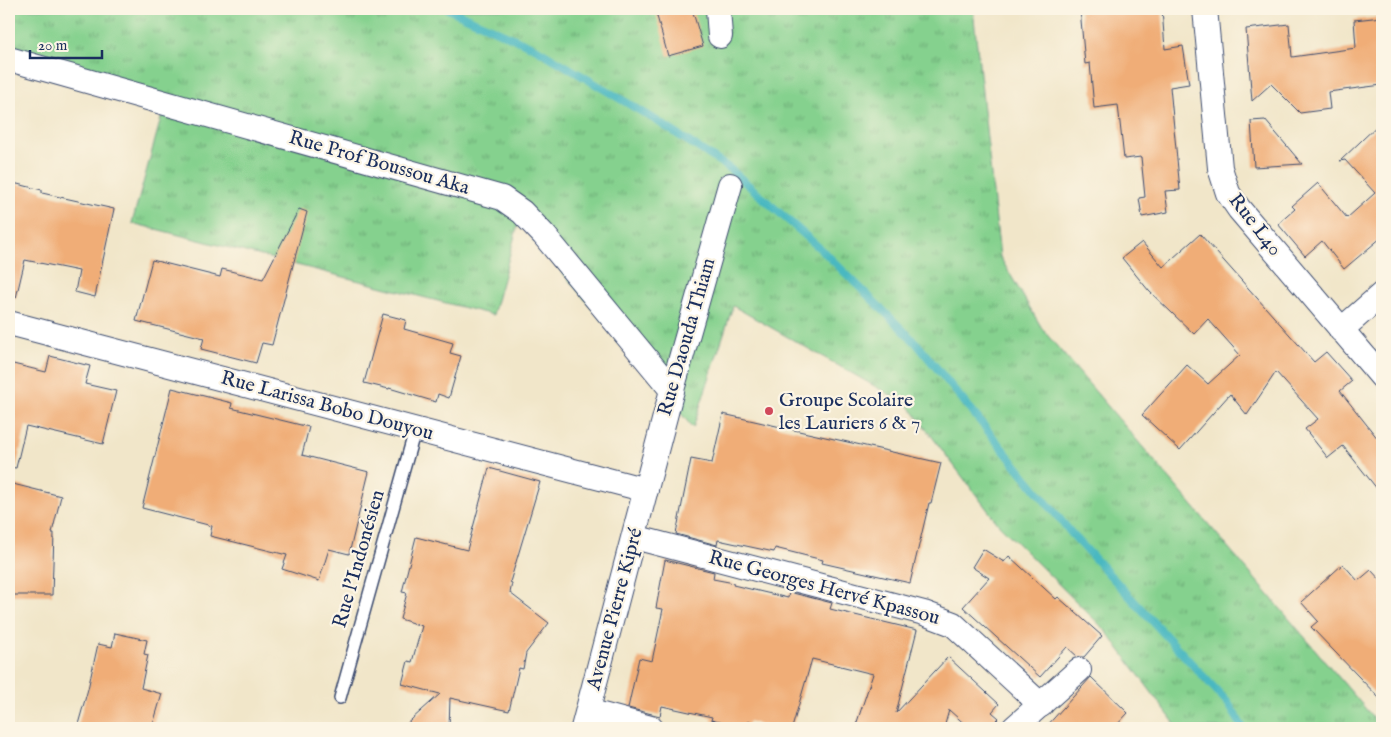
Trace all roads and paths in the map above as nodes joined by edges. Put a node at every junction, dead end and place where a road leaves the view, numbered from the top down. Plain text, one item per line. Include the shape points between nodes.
1 (718, 9) edge
2 (1205, 9) edge
3 (720, 36) dead end
4 (9, 59) edge
5 (730, 185) dead end
6 (1382, 294) edge
7 (9, 323) edge
8 (1341, 330) junction
9 (1382, 377) edge
10 (672, 390) junction
11 (415, 430) junction
12 (646, 490) junction
13 (634, 537) junction
14 (1079, 670) dead end
15 (340, 698) dead end
16 (1041, 705) junction
17 (586, 719) edge
18 (651, 728) edge
19 (1014, 728) edge

1 - 3 street
2 - 8 street, Rue L40 via 1220,168 1228,193
4 - 10 street, Rue Prof Boussou Aka via 502,198 544,234
5 - 10 street, Rue Daouda Thiam
6 - 8 street
7 - 11 street, Rue Larissa Bobo Douyou
8 - 9 street, Rue L40
10 - 12 street, Rue Daouda Thiam
11 - 12 street, Rue Larissa Bobo Douyou
11 - 15 lane, Rue l'Indonésien
12 - 13 street, Avenue Pierre Kipré
13 - 16 street, Rue Georges Hervé Kpassou via 924,613 953,624
13 - 17 street, Avenue Pierre Kipré
14 - 16 street
16 - 19 street
17 - 18 street

